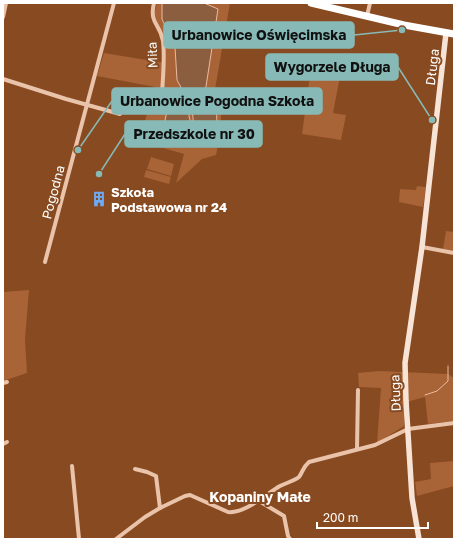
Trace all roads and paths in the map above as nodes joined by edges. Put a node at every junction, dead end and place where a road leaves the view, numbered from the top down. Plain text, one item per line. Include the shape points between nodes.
1 (6, 3) edge
2 (114, 3) edge
3 (154, 3) edge
4 (311, 3) edge
5 (370, 3) edge
6 (367, 16) junction
7 (3, 17) edge
8 (450, 34) edge
9 (3, 79) edge
10 (87, 105) junction
11 (422, 247) junction
12 (454, 253) edge
13 (45, 262) dead end
14 (358, 390) dead end
15 (454, 423) edge
16 (408, 429) junction
17 (357, 449) junction
18 (72, 466) dead end
19 (135, 469) dead end
20 (259, 501) junction
21 (160, 508) junction
22 (78, 539) edge
23 (116, 539) edge
24 (290, 539) edge
25 (419, 539) edge

1 - 7 street
2 - 10 street, Pogodna
3 - 10 street, Miła via 152,14 164,49 162,94 159,99 152,105 125,97 120,114
4 - 6 highway
5 - 6 street
6 - 8 highway
8 - 11 street, Długa
9 - 10 street
10 - 13 street, Pogodna
11 - 12 street
11 - 16 street, Długa via 405,363
14 - 17 street
15 - 16 street
16 - 17 street via 375,445
16 - 25 street, Długa via 412,498
17 - 20 street via 309,462 300,476
18 - 22 street
19 - 21 street via 156,476
20 - 21 street via 233,513 185,496
20 - 24 street via 284,516
21 - 23 street

